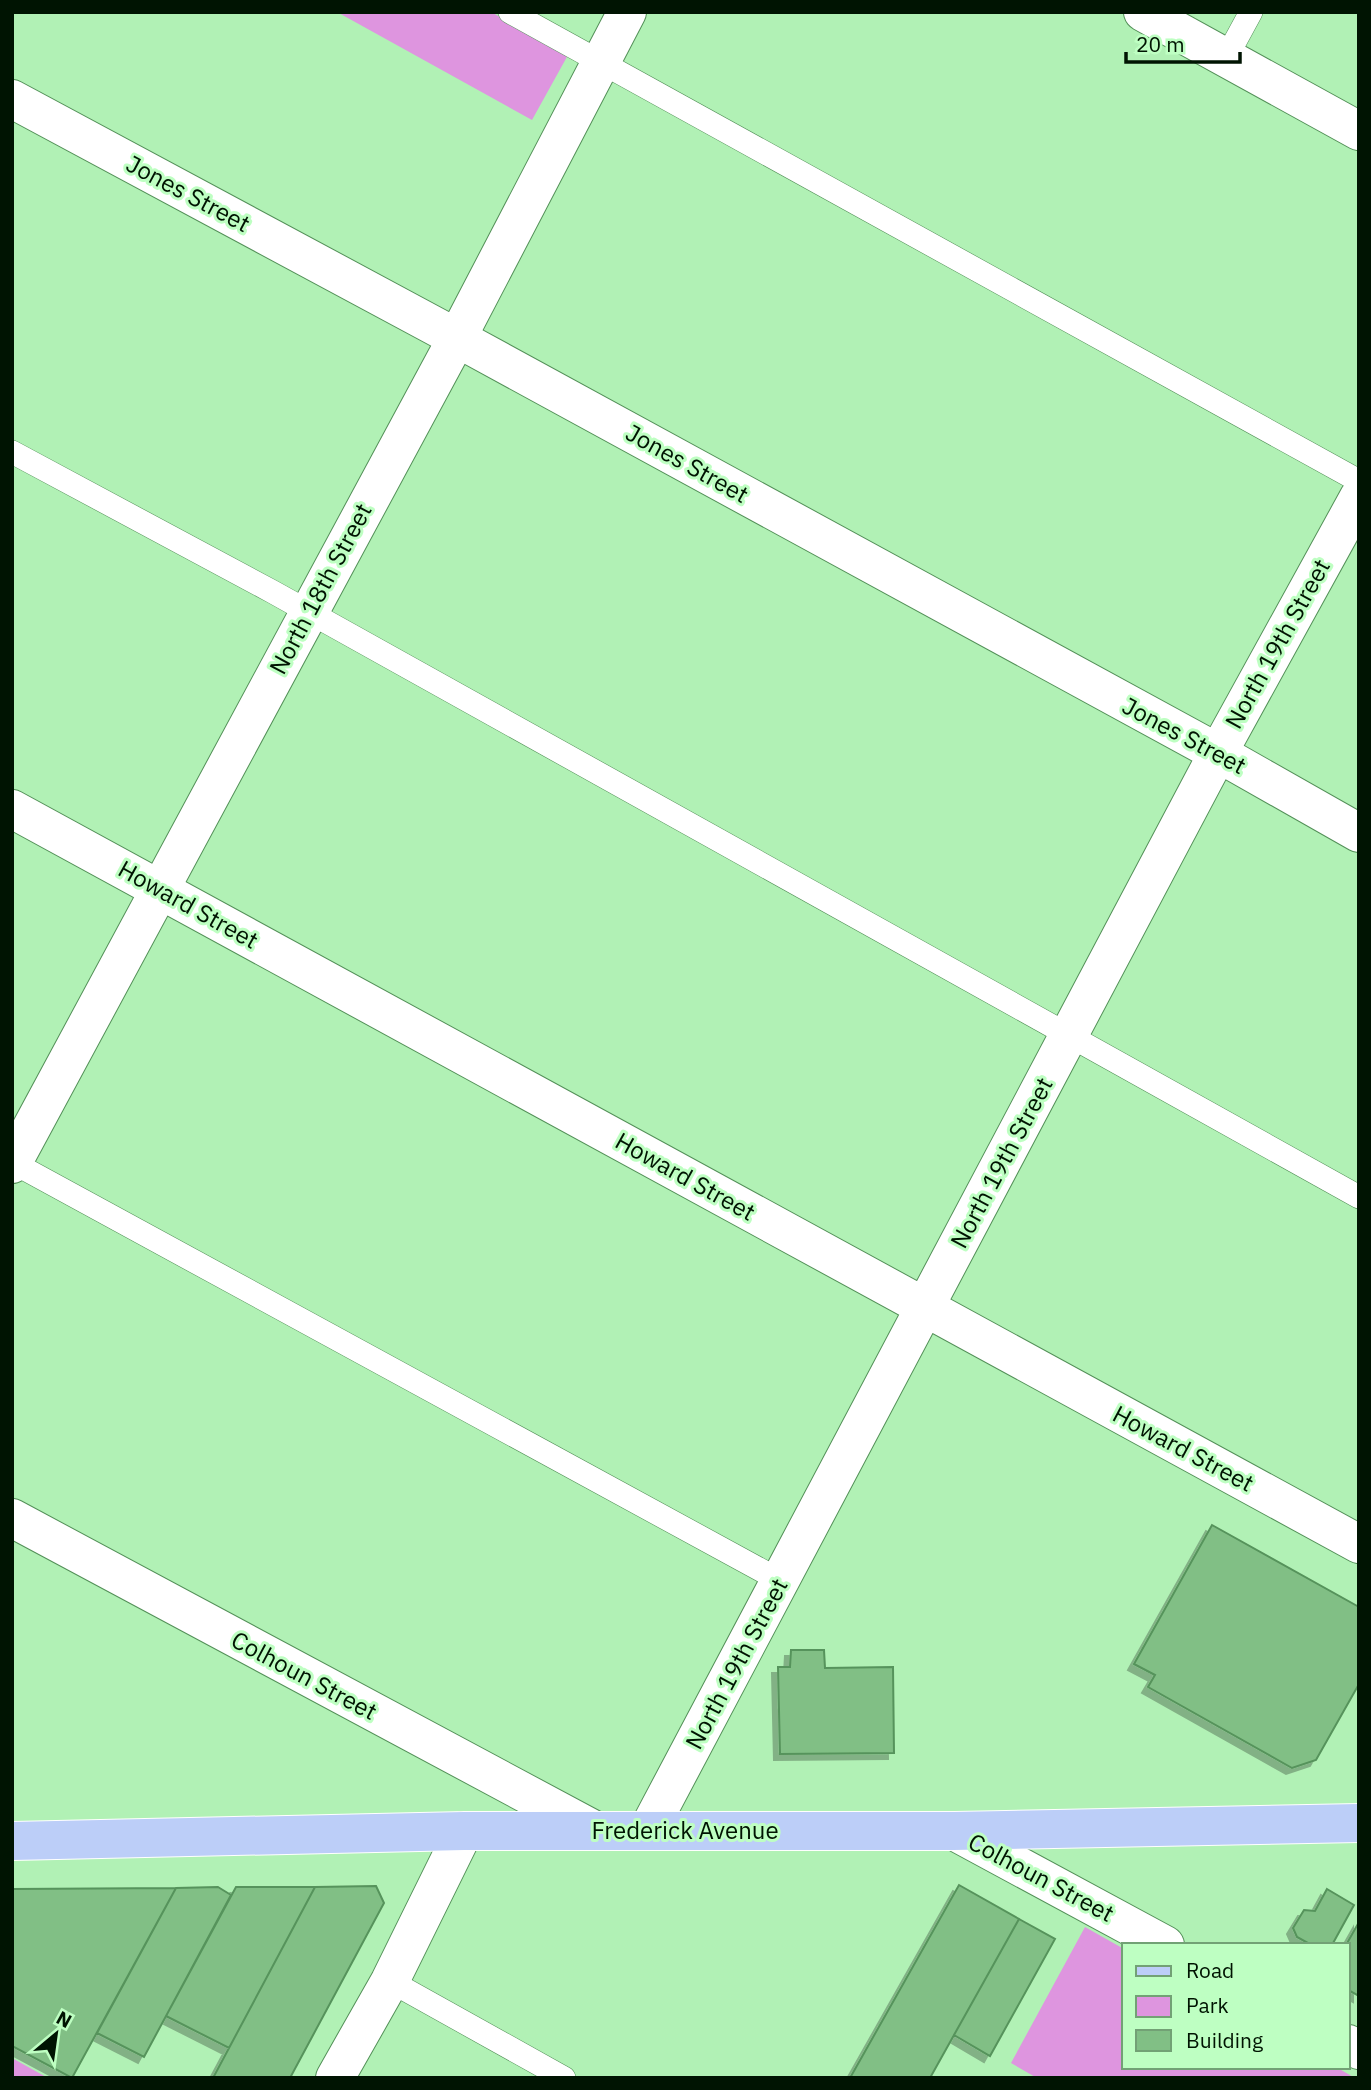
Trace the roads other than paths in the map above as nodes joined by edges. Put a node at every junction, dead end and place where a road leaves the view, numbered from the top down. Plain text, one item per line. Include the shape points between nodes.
1 (510, 12) edge
2 (627, 12) edge
3 (1143, 12) edge
4 (1251, 12) edge
5 (1226, 58) junction
6 (600, 63) junction
7 (12, 99) edge
8 (1359, 131) edge
9 (457, 338) junction
10 (12, 452) edge
11 (1359, 481) edge
12 (1359, 497) edge
13 (308, 614) junction
14 (1218, 753) junction
15 (12, 809) edge
16 (1359, 833) edge
17 (160, 890) junction
18 (1070, 1036) junction
19 (13, 1163) edge
20 (1359, 1197) edge
21 (923, 1308) junction
22 (12, 1518) edge
23 (1359, 1544) edge
24 (780, 1581) junction
25 (1356, 1818) edge
26 (648, 1830) junction
27 (464, 1831) junction
28 (596, 1831) junction
29 (954, 1831) junction
30 (12, 1841) edge
31 (1161, 1943) edge
32 (390, 1981) junction
33 (335, 2078) edge
34 (564, 2078) edge

1 - 6 lane
2 - 6 street, North 18th Street
3 - 5 street
4 - 5 lane
5 - 8 street
6 - 9 street, North 18th Street
6 - 11 lane
7 - 9 street, Jones Street
9 - 13 street, North 18th Street
9 - 14 street, Jones Street
10 - 13 lane
12 - 14 street, North 19th Street
13 - 17 street, North 18th Street
13 - 18 lane
14 - 16 street, Jones Street
14 - 18 street, North 19th Street
15 - 17 street, Howard Street
17 - 19 street, North 18th Street
17 - 21 street, Howard Street
18 - 20 lane
18 - 21 street, North 19th Street
19 - 24 lane
21 - 23 street, Howard Street
21 - 24 street, North 19th Street
22 - 28 street, Colhoun Street
24 - 26 street, North 19th Street
25 - 29 main road, Frederick Avenue
26 - 28 main road, Frederick Avenue
26 - 29 main road, Frederick Avenue
27 - 28 main road, Frederick Avenue
27 - 30 main road, Frederick Avenue
27 - 32 street
29 - 31 street, Colhoun Street
32 - 33 street
32 - 34 lane

